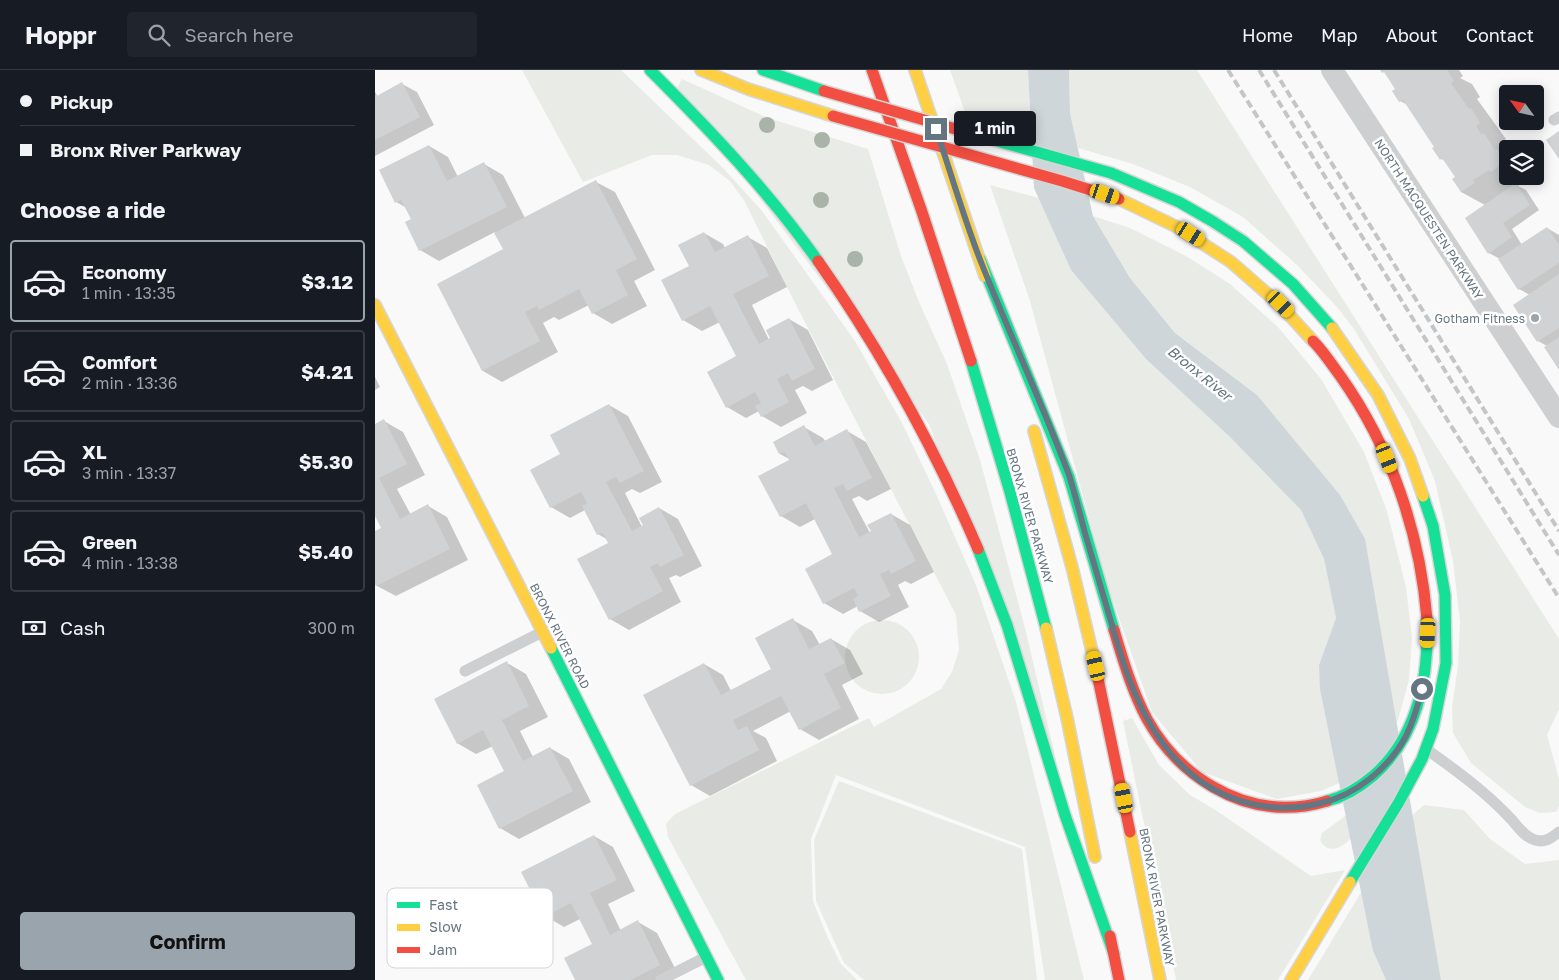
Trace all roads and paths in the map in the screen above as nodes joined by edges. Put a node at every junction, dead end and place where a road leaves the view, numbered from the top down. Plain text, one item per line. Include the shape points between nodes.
1 (649, 70) edge
2 (701, 70) edge
3 (763, 70) edge
4 (915, 70) edge
5 (1332, 70) edge
6 (872, 71) edge
7 (980, 259) junction
8 (375, 305) edge
9 (1020, 386) dead end
10 (1559, 417) edge
11 (1031, 422) dead end
12 (542, 632) junction
13 (465, 671) dead end
14 (1426, 749) junction
15 (1559, 832) edge
16 (1114, 954) junction
17 (706, 957) junction
18 (661, 980) edge
19 (718, 980) edge
20 (1119, 980) edge
21 (1160, 980) edge
22 (1291, 980) edge

1 - 16 main road via 739,162 794,228 861,323 915,418 968,527 998,601 1059,796
2 - 7 main road, bridge via 833,116 1119,199 1168,221 1211,247 1265,289 1296,320 1341,375 1365,414 1405,502 1422,571 1427,653 1417,707 1406,736 1387,762 1362,784 1327,802 1292,808 1257,806 1227,796 1197,779 1171,754 1149,722 1130,684 1069,477
3 - 14 main road, bridge via 1111,173 1159,192 1243,241 1315,306 1359,363 1395,427 1416,474 1431,520 1441,568 1448,634 1438,712
4 - 7 main road
5 - 10 street, NORTH MACQUESTEN PARKWAY
6 - 16 main road, BRONX RIVER PARKWAY via 954,310 1008,485 1067,716
7 - 9 main road
8 - 12 main road, BRONX RIVER ROAD
11 - 21 main road, BRONX RIVER PARKWAY via 1064,536 1100,682
12 - 13 lane
12 - 17 main road, BRONX RIVER ROAD
14 - 15 lane via 1485,793 1525,835 1535,840 1548,840
14 - 22 main road via 1402,798
16 - 20 main road, BRONX RIVER PARKWAY
17 - 18 lane
17 - 19 main road, BRONX RIVER ROAD

